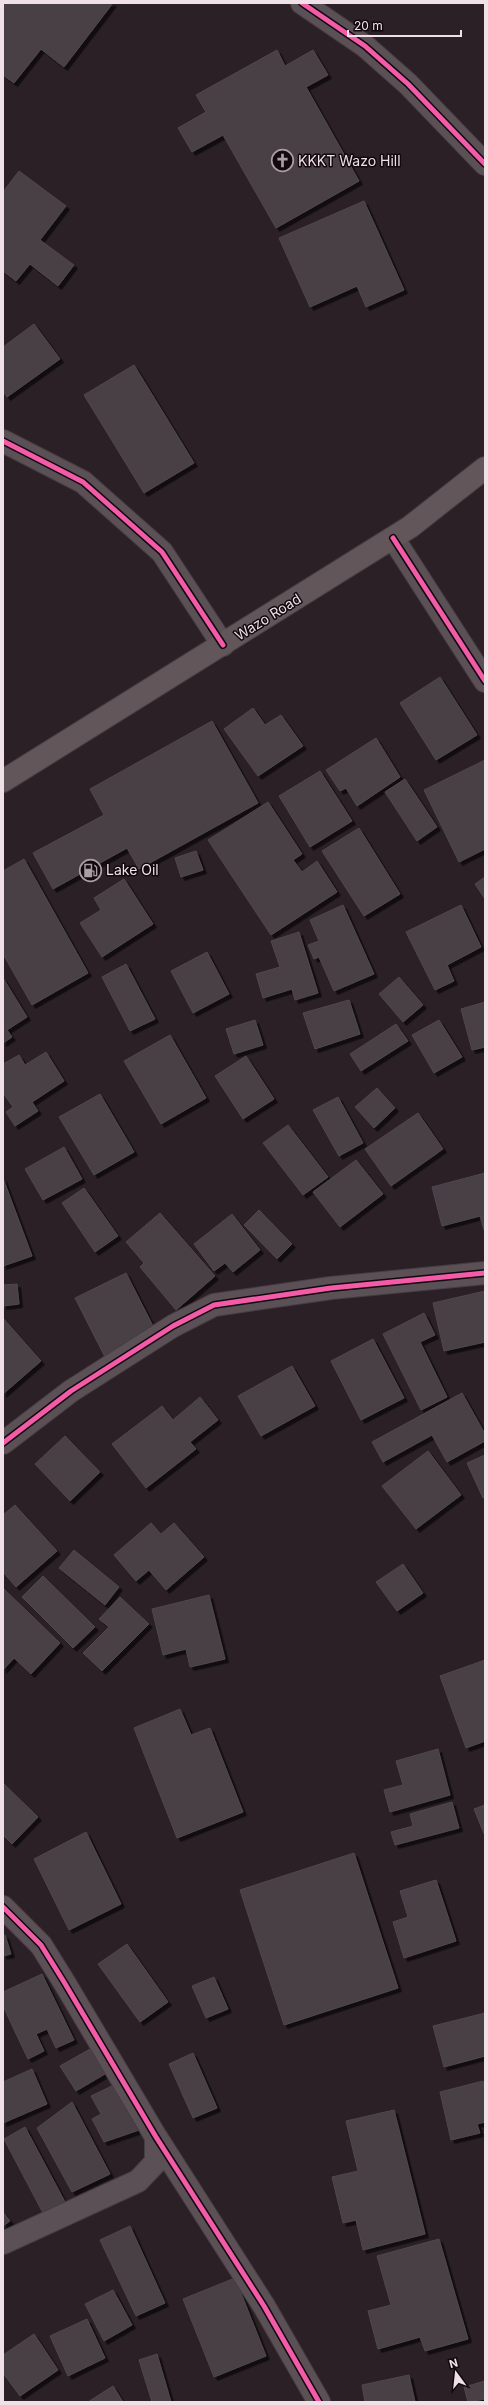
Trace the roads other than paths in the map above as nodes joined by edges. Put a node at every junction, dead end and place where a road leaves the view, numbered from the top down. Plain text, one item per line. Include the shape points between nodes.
1 (302, 3) edge
2 (485, 164) edge
3 (3, 441) edge
4 (485, 468) edge
5 (393, 538) junction
6 (222, 645) junction
7 (485, 681) edge
8 (3, 782) edge
9 (485, 1273) edge
10 (3, 1443) edge
11 (3, 1907) edge
12 (156, 2137) junction
13 (3, 2243) edge
14 (319, 2402) edge

1 - 2 street via 366,46 408,84
3 - 6 street via 83,482 162,552
4 - 5 main road, Wazo Road
5 - 6 main road, Wazo Road
5 - 7 street
6 - 8 main road, Wazo Road
9 - 10 street via 331,1288 214,1305 173,1326 71,1391
11 - 12 street via 41,1946
12 - 13 street via 156,2162 138,2181
12 - 14 street via 264,2306

